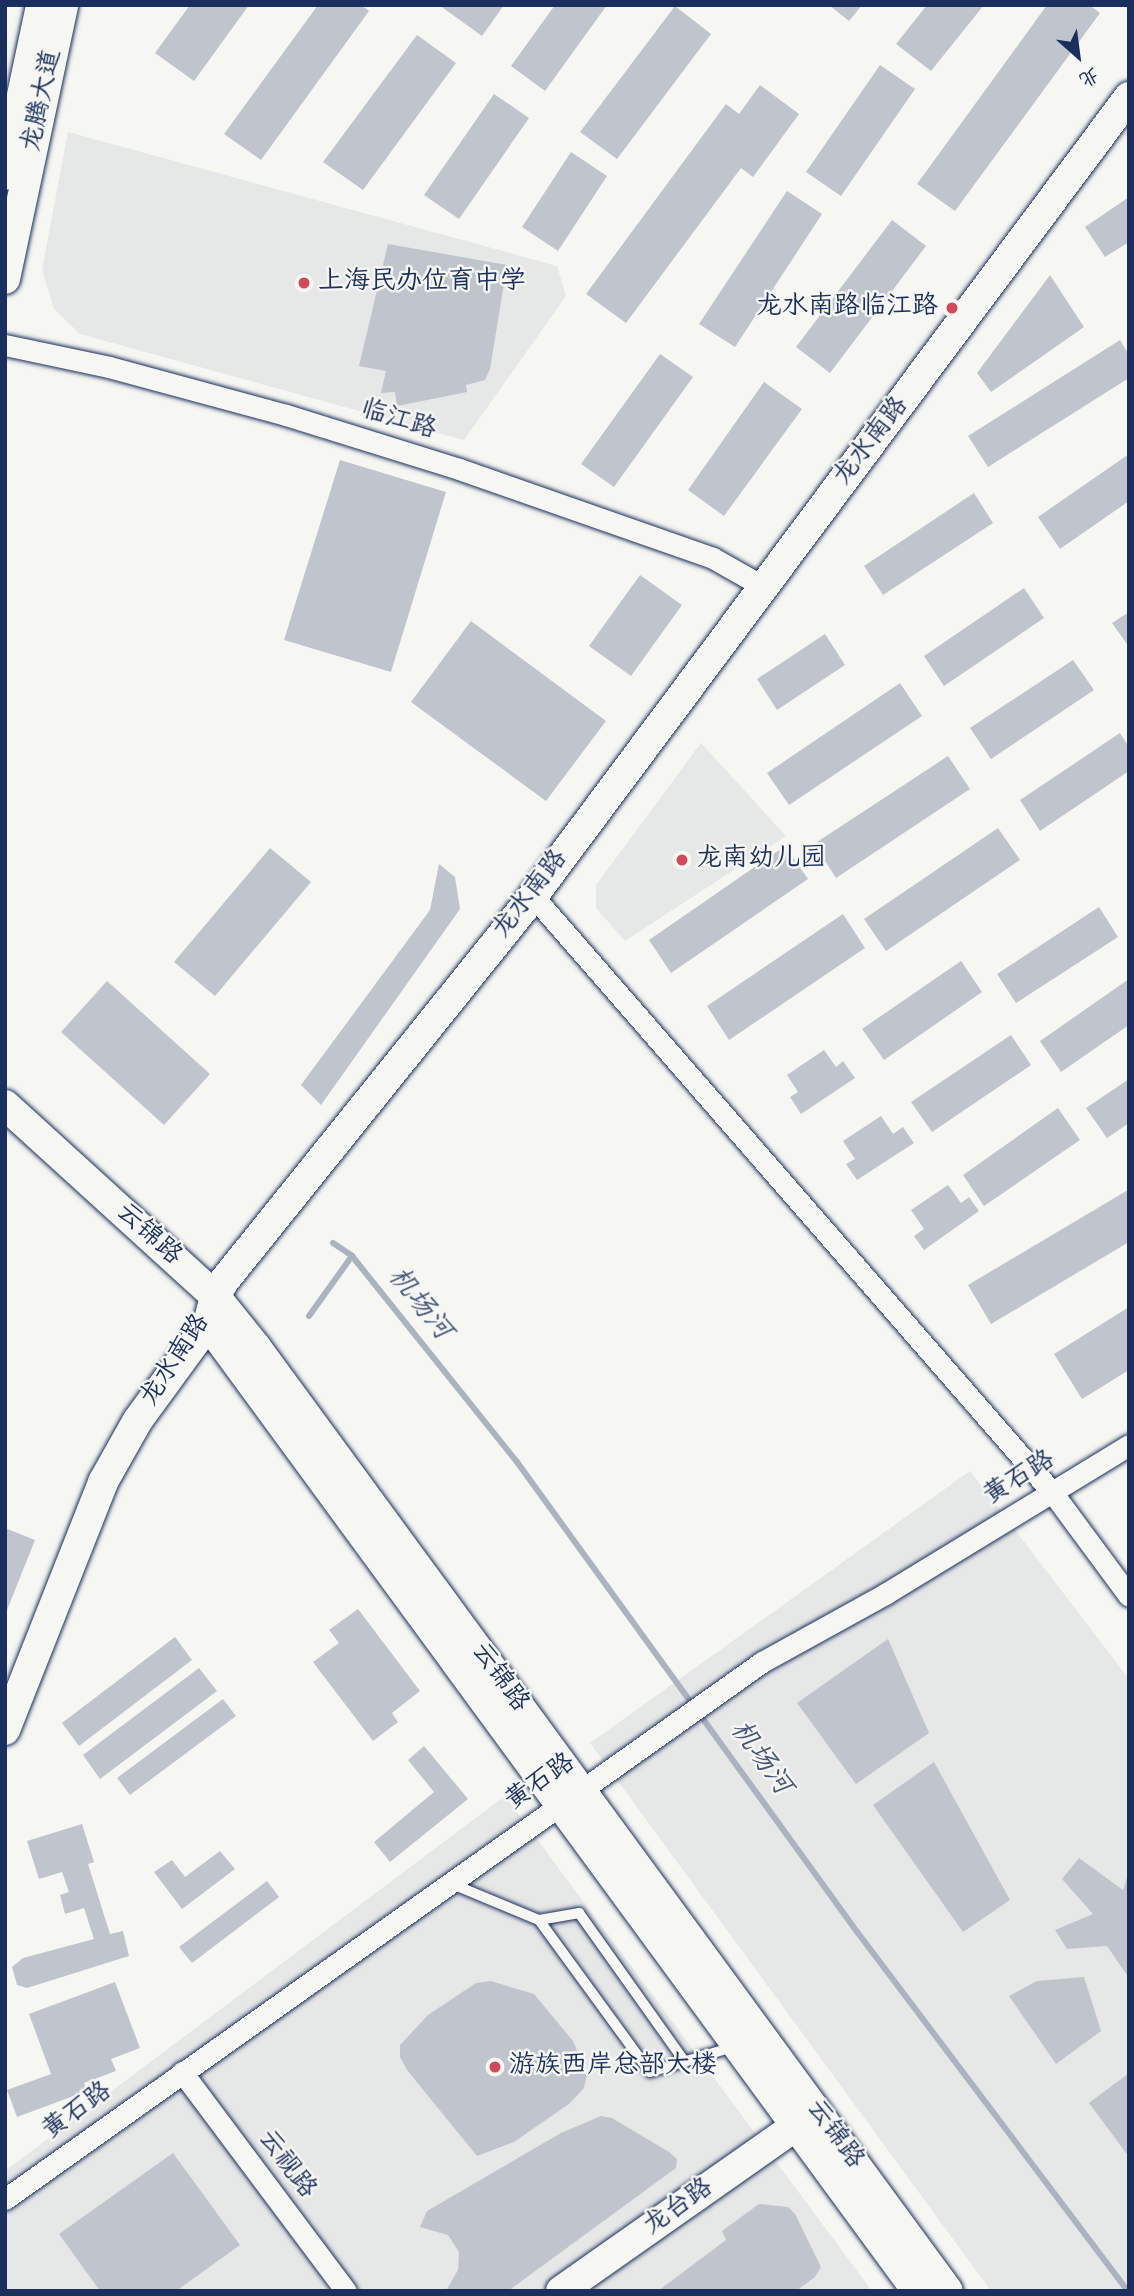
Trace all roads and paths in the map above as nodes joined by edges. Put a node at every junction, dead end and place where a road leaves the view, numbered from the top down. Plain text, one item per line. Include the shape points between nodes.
1 (41, 5) edge
2 (63, 5) edge
3 (1129, 97) edge
4 (5, 175) edge
5 (5, 279) edge
6 (5, 345) edge
7 (762, 586) junction
8 (533, 896) junction
9 (5, 1105) edge
10 (211, 1310) junction
11 (1129, 1445) edge
12 (1052, 1492) junction
13 (1129, 1596) edge
14 (5, 1730) edge
15 (570, 1796) junction
16 (450, 1883) junction
17 (539, 1920) junction
18 (736, 2046) junction
19 (685, 2062) junction
20 (182, 2072) junction
21 (796, 2126) junction
22 (5, 2199) edge
23 (346, 2291) edge
24 (561, 2291) edge
25 (917, 2291) edge
26 (948, 2291) edge

1 - 4 main road, 龙腾大道
2 - 5 main road, 龙腾大道
3 - 7 main road, 龙水南路
6 - 7 street, 临江路 via 260,408 459,469 713,558
7 - 8 main road, 龙水南路
8 - 10 main road, 龙水南路
8 - 12 street
9 - 10 main road, 云锦路
10 - 14 main road, 龙水南路 via 103,1482
10 - 15 main road, 云锦路
11 - 12 street, 黄石路
12 - 13 street
12 - 15 street, 黄石路 via 727,1686
15 - 16 street, 黄石路
15 - 18 main road, 云锦路
15 - 26 main road, 云锦路
16 - 17 lane
16 - 20 street, 黄石路
17 - 19 lane via 579,1913
17 - 19 lane via 650,2073
18 - 19 lane
18 - 21 main road, 云锦路
20 - 22 street, 黄石路
20 - 23 street, 云视路
21 - 24 main road, 龙台路
21 - 25 main road, 云锦路

